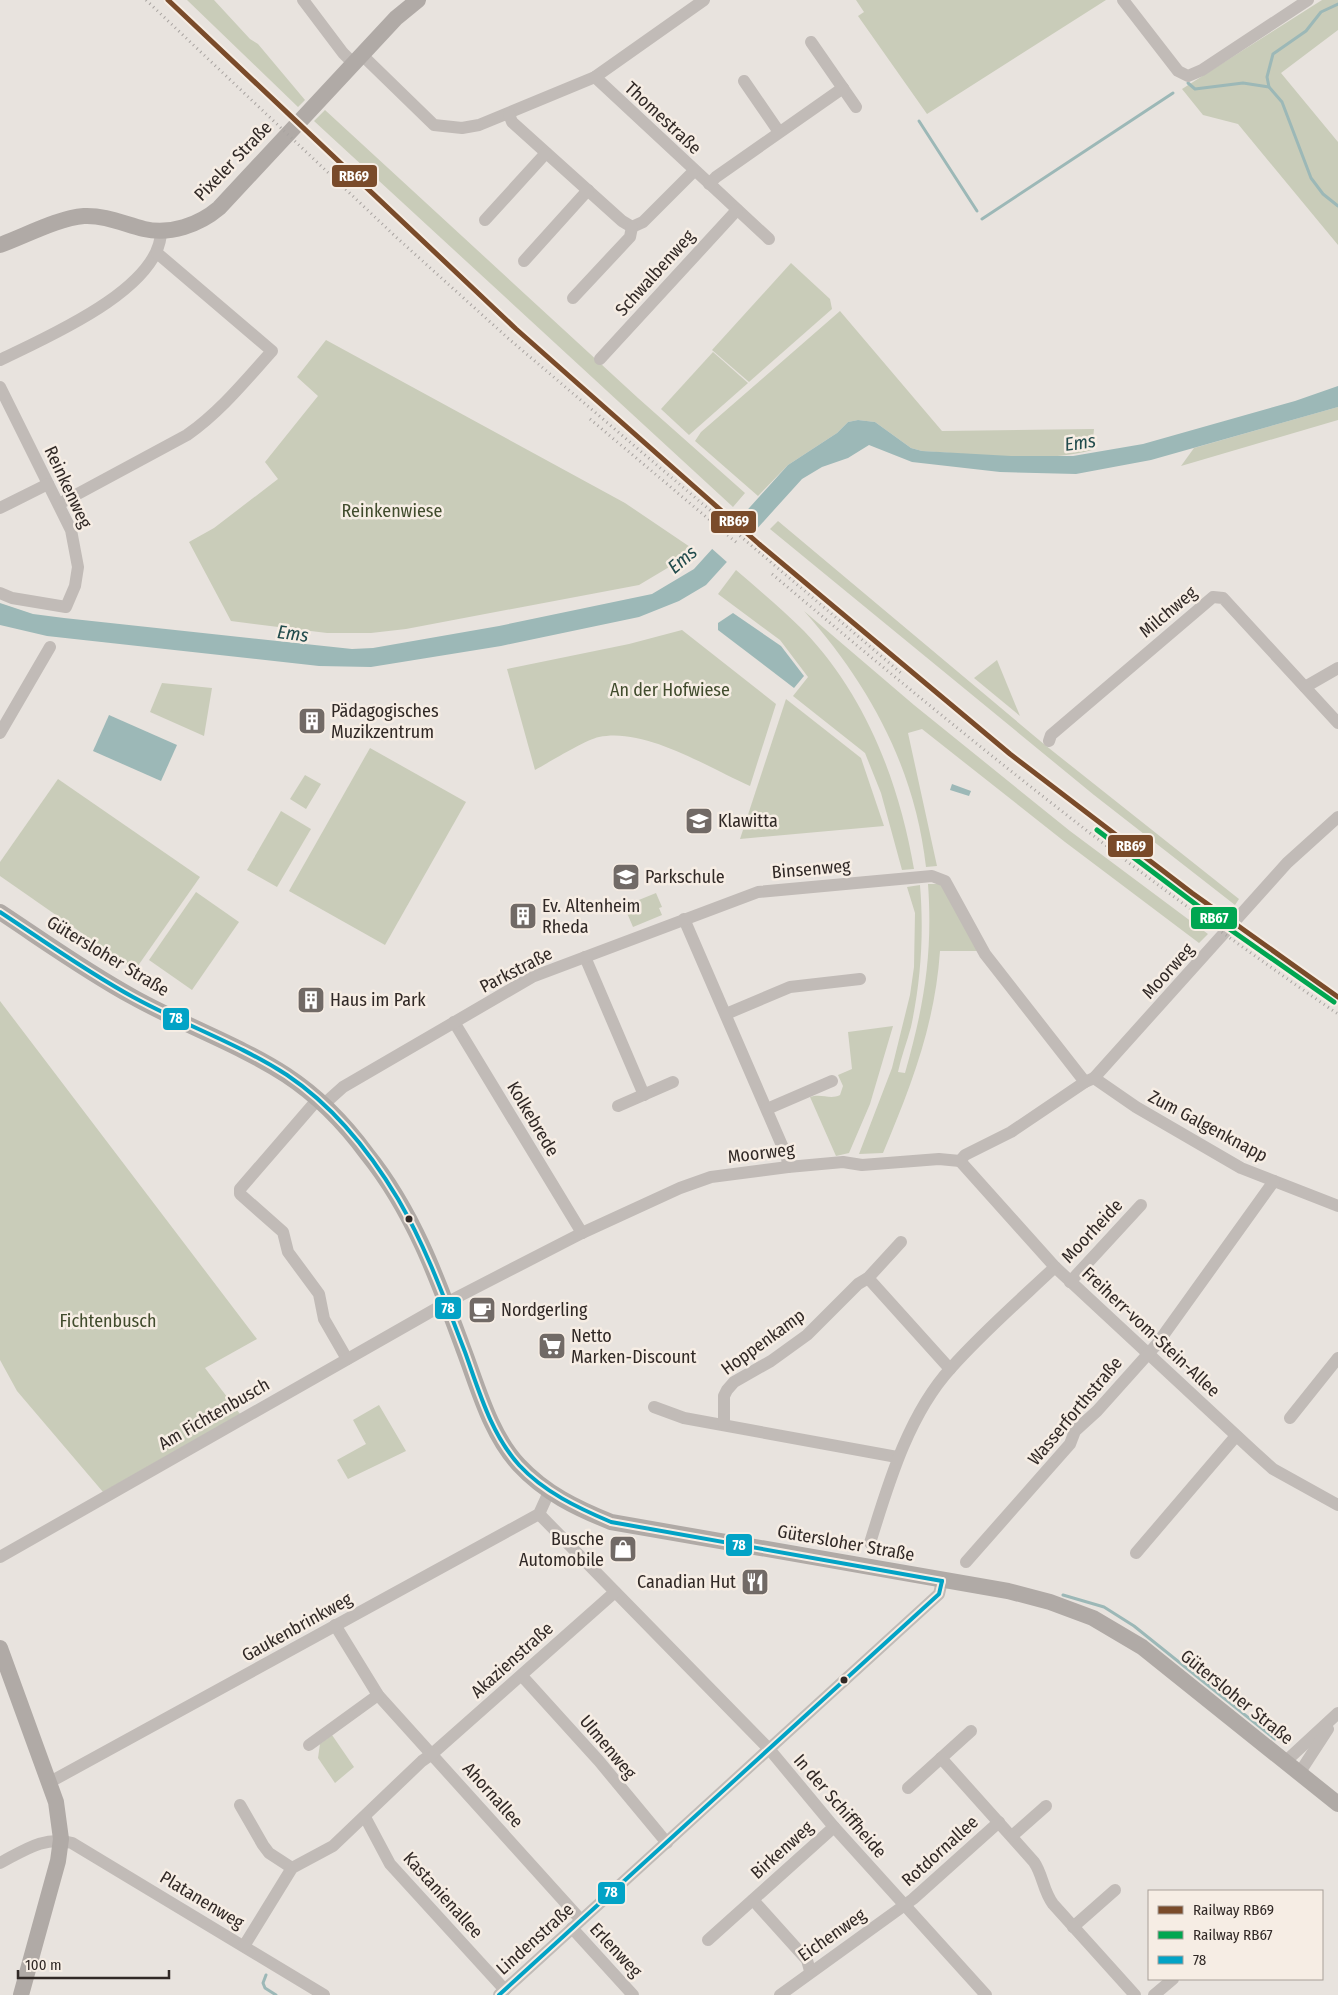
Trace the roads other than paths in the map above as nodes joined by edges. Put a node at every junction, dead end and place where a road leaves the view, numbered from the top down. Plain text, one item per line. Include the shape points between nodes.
1 (303, 0) edge
2 (418, 0) edge
3 (704, 0) edge
4 (1122, 0) edge
5 (1308, 0) edge
6 (811, 42) dead end
7 (357, 59) junction
8 (595, 77) junction
9 (744, 81) dead end
10 (843, 88) junction
11 (856, 106) dead end
12 (509, 114) junction
13 (779, 132) junction
14 (546, 153) junction
15 (694, 171) junction
16 (709, 184) junction
17 (588, 190) junction
18 (737, 210) junction
19 (485, 220) dead end
20 (632, 227) junction
21 (161, 231) junction
22 (769, 239) dead end
23 (0, 245) edge
24 (157, 253) junction
25 (524, 261) dead end
26 (573, 298) dead end
27 (0, 360) edge
28 (600, 360) dead end
29 (0, 387) edge
30 (48, 484) junction
31 (59, 504) junction
32 (0, 508) edge
33 (0, 593) edge
34 (50, 647) dead end
35 (1338, 668) edge
36 (1306, 687) junction
37 (1338, 723) edge
38 (0, 733) edge
39 (1049, 741) dead end
40 (1338, 817) edge
41 (0, 912) edge
42 (684, 918) junction
43 (585, 957) junction
44 (860, 978) dead end
45 (726, 1014) junction
46 (454, 1022) junction
47 (1089, 1080) junction
48 (832, 1081) dead end
49 (673, 1082) dead end
50 (644, 1095) junction
51 (320, 1102) junction
52 (618, 1106) dead end
53 (767, 1109) junction
54 (960, 1161) junction
55 (788, 1166) junction
56 (1274, 1180) junction
57 (1140, 1205) dead end
58 (1338, 1206) edge
59 (582, 1233) junction
60 (902, 1242) dead end
61 (1055, 1267) junction
62 (868, 1278) junction
63 (1070, 1282) junction
64 (446, 1303) junction
65 (1148, 1353) junction
66 (1338, 1358) edge
67 (347, 1359) junction
68 (950, 1369) junction
69 (654, 1406) dead end
70 (1290, 1418) dead end
71 (724, 1425) junction
72 (1236, 1436) junction
73 (897, 1457) junction
74 (550, 1492) junction
75 (1338, 1505) edge
76 (539, 1514) junction
77 (870, 1544) dead end
78 (1136, 1553) dead end
79 (0, 1557) edge
80 (966, 1562) dead end
81 (942, 1581) junction
82 (615, 1592) junction
83 (335, 1626) junction
84 (0, 1648) edge
85 (522, 1676) junction
86 (378, 1695) junction
87 (1338, 1713) edge
88 (971, 1731) dead end
89 (309, 1745) dead end
90 (770, 1750) junction
91 (432, 1754) junction
92 (941, 1758) junction
93 (1286, 1761) junction
94 (1300, 1772) junction
95 (50, 1782) junction
96 (908, 1788) dead end
97 (1338, 1804) edge
98 (240, 1805) dead end
99 (1046, 1806) dead end
100 (365, 1817) junction
101 (999, 1822) junction
102 (834, 1826) junction
103 (1012, 1836) junction
104 (61, 1839) junction
105 (667, 1843) junction
106 (0, 1862) edge
107 (292, 1868) junction
108 (1115, 1890) dead end
109 (754, 1900) junction
110 (904, 1905) junction
111 (577, 1924) junction
112 (1073, 1927) junction
113 (708, 1940) dead end
114 (244, 1946) junction
115 (810, 1971) junction
116 (1171, 1980) edge
117 (502, 1992) edge
118 (21, 1995) edge
119 (324, 1995) edge
120 (634, 1995) edge
121 (780, 1995) edge
122 (986, 1995) edge
123 (1135, 1995) edge
124 (1154, 1995) edge

1 - 7 street via 343,53
2 - 7 main road, Pixeler Straße via 403,10
3 - 8 street
4 - 5 street via 1178,71 1188,76
6 - 10 street
7 - 12 street via 434,125 462,128
7 - 21 main road, Pixeler Straße via 213,213 191,225
8 - 12 street
8 - 15 street, Thomestraße
9 - 13 street
10 - 11 street
10 - 13 street
12 - 14 street via 512,122
13 - 16 street
14 - 17 street
14 - 19 street
15 - 16 street, Thomestraße
15 - 20 street via 643,222
16 - 18 street, Thomestraße
17 - 20 street
17 - 25 street
18 - 22 street, Thomestraße
18 - 28 street, Schwalbenweg
20 - 26 street via 630,237
21 - 23 main road, Pixeler Straße via 81,216
21 - 24 street
24 - 27 street via 136,279 97,310
24 - 31 street via 272,351 228,402 194,430
29 - 30 street, Reinkenweg
30 - 31 street, Reinkenweg
30 - 32 street
31 - 33 street, Reinkenweg via 71,530 78,567 75,586 66,606 12,598
34 - 38 street
35 - 36 street
36 - 37 street, Milchweg
36 - 39 street, Milchweg via 1223,598 1213,597 1050,735
40 - 47 street, Moorweg via 1287,863
41 - 51 main road, Gütersloher Straße via 134,998 252,1056 287,1076
42 - 43 street, Parkstraße
42 - 45 street
42 - 47 street, Binsenweg via 758,892 932,876 945,881 985,954
43 - 46 street, Parkstraße via 532,977
43 - 50 street
44 - 45 street via 790,986
45 - 53 street
46 - 51 street, Parkstraße
46 - 59 street, Kolkebrede
47 - 54 street, Moorweg via 995,1142 965,1155
47 - 56 street, Zum Galgenknapp via 1241,1168
48 - 53 street
49 - 50 street
50 - 52 street
51 - 64 main road, Gütersloher Straße via 350,1131 397,1195 422,1244
51 - 67 street, Parkstraße via 240,1189 240,1194 282,1232 288,1252 319,1294 324,1319
53 - 55 street
54 - 55 street, Moorweg via 939,1159
54 - 61 street, Freiherr-vom-Stein-Allee
55 - 59 street, Moorweg via 689,1184
56 - 58 street, Zum Galgenknapp
56 - 65 street, Wasserforthstraße
57 - 63 street, Moorheide
59 - 64 street, Moorweg
60 - 62 street, Hoppenkamp
61 - 63 street, Freiherr-vom-Stein-Allee
61 - 68 street
62 - 68 street
62 - 71 street, Hoppenkamp via 807,1335 734,1382 724,1396
63 - 65 street, Freiherr-vom-Stein-Allee
64 - 67 street, Am Fichtenbusch
64 - 74 main road, Gütersloher Straße via 498,1434 518,1464
65 - 72 street, Freiherr-vom-Stein-Allee
65 - 80 street, Wasserforthstraße via 1075,1432 1070,1444
66 - 70 street
67 - 79 street, Am Fichtenbusch
68 - 73 street via 928,1400
69 - 71 street via 684,1418
71 - 73 street
72 - 75 street, Freiherr-vom-Stein-Allee via 1273,1470
72 - 78 street
73 - 77 street
74 - 76 street
74 - 81 main road, Gütersloher Straße via 580,1510 611,1522
76 - 82 street, In der Schiffheide
76 - 83 street, Gaukenbrinkweg
81 - 90 street, Lindenstraße via 939,1594
81 - 93 main road, Gütersloher Straße via 1008,1590 1093,1618 1142,1647
82 - 85 street, Akazienstraße
82 - 90 street, In der Schiffheide
83 - 86 street, Ahornallee
83 - 95 street, Gaukenbrinkweg
84 - 95 main road
85 - 91 street, Akazienstraße
85 - 105 street, Ulmenweg
86 - 89 street
86 - 91 street, Ahornallee
87 - 93 street
87 - 94 street
88 - 92 street
90 - 102 street, In der Schiffheide
90 - 105 street, Lindenstraße
91 - 100 street
91 - 111 street, Ahornallee
92 - 96 street
92 - 101 street, Rotdornallee
93 - 94 main road, Gütersloher Straße
94 - 97 main road, Gütersloher Straße
95 - 104 main road
98 - 107 street via 263,1846
99 - 103 street
100 - 107 street via 333,1846
100 - 117 street, Kastanienallee via 390,1864
101 - 103 street, Rotdornallee
101 - 110 street, Rotdornallee
102 - 109 street, Birkenweg
102 - 110 street, In der Schiffheide
103 - 112 street, Rotdornallee via 1040,1870 1046,1896
104 - 106 street via 42,1841
104 - 114 street, Platanenweg
104 - 118 main road via 58,1861
105 - 111 street, Lindenstraße
107 - 114 street
108 - 112 street
109 - 113 street, Birkenweg
109 - 115 street, Birkenweg via 807,1960
110 - 115 street, Eichenweg via 820,1968
110 - 122 street, In der Schiffheide
111 - 117 street, Lindenstraße
111 - 120 street, Erlenweg
112 - 123 street, Rotdornallee
114 - 119 street, Platanenweg
115 - 121 street, Eichenweg
116 - 124 street

